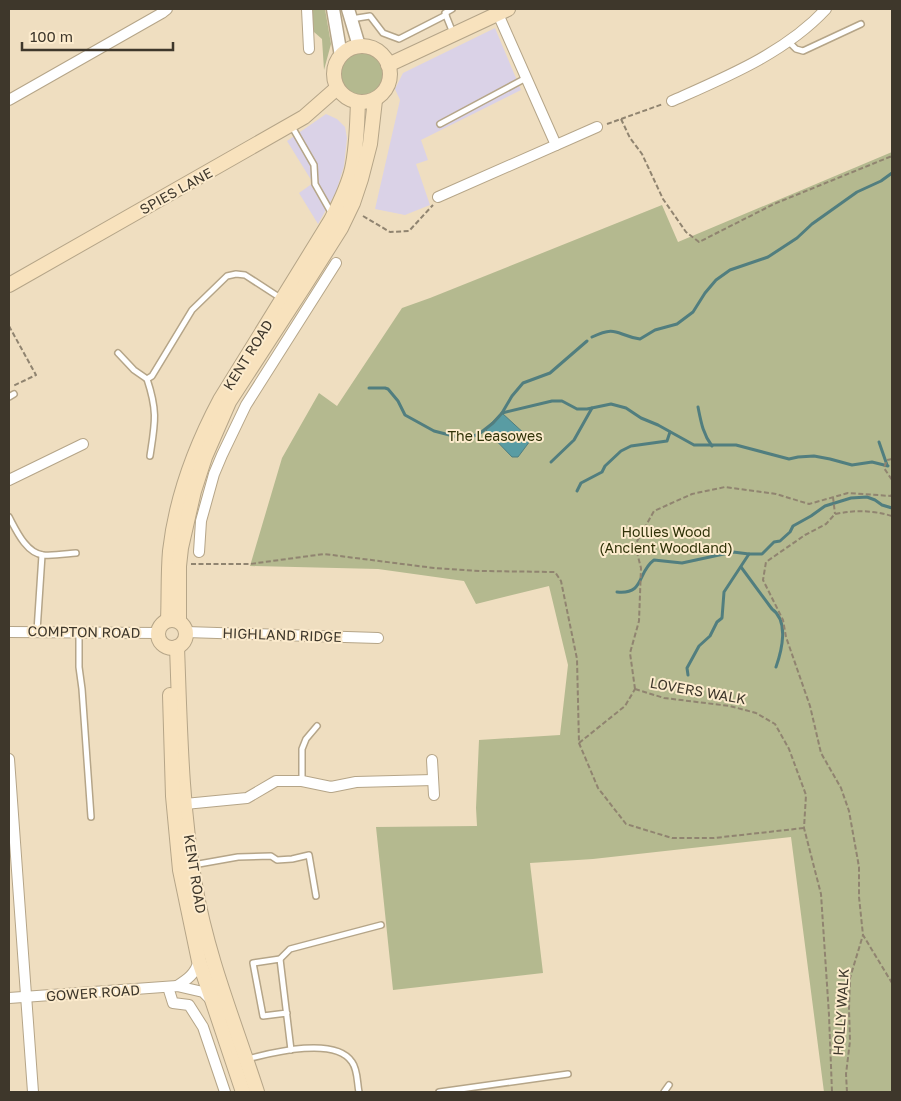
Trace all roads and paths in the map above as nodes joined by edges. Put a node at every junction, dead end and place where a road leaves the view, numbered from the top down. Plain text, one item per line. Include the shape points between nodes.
1 (167, 9) edge
2 (307, 9) edge
3 (332, 9) edge
4 (452, 9) edge
5 (826, 9) edge
6 (503, 11) edge
7 (349, 14) edge
8 (446, 15) junction
9 (861, 24) dead end
10 (454, 36) junction
11 (789, 42) junction
12 (313, 44) dead end
13 (359, 46) junction
14 (341, 56) junction
15 (388, 65) junction
16 (526, 78) junction
17 (338, 88) junction
18 (9, 100) edge
19 (375, 100) junction
20 (672, 101) joint
21 (358, 102) junction
22 (621, 119) junction
23 (440, 124) dead end
24 (291, 125) junction
25 (597, 127) joint
26 (556, 145) junction
27 (892, 156) edge
28 (438, 197) joint
29 (333, 216) junction
30 (363, 216) dead end
31 (336, 263) dead end
32 (9, 285) edge
33 (283, 299) junction
34 (9, 326) edge
35 (118, 353) dead end
36 (148, 379) junction
37 (9, 388) edge
38 (83, 444) dead end
39 (150, 456) dead end
40 (892, 459) edge
41 (207, 472) junction
42 (9, 480) edge
43 (892, 480) edge
44 (892, 494) edge
45 (833, 497) junction
46 (835, 514) junction
47 (892, 516) edge
48 (9, 517) edge
49 (199, 552) dead end
50 (76, 553) dead end
51 (42, 555) junction
52 (179, 566) junction
53 (178, 625) junction
54 (37, 631) junction
55 (9, 632) edge
56 (79, 632) junction
57 (158, 633) junction
58 (378, 638) dead end
59 (173, 647) junction
60 (635, 690) junction
61 (317, 726) dead end
62 (579, 743) junction
63 (9, 759) edge
64 (432, 760) dead end
65 (433, 780) junction
66 (302, 781) junction
67 (434, 796) dead end
68 (185, 804) junction
69 (91, 817) dead end
70 (804, 828) junction
71 (192, 865) junction
72 (316, 896) dead end
73 (381, 925) dead end
74 (863, 935) junction
75 (280, 959) junction
76 (199, 962) junction
77 (892, 982) edge
78 (173, 986) junction
79 (9, 998) edge
80 (26, 998) junction
81 (211, 1000) junction
82 (287, 1013) junction
83 (291, 1050) junction
84 (246, 1059) junction
85 (568, 1074) dead end
86 (669, 1085) dead end
87 (454, 1091) edge
88 (32, 1092) edge
89 (225, 1092) edge
90 (243, 1092) edge
91 (257, 1092) edge
92 (359, 1092) edge
93 (439, 1092) edge
94 (664, 1092) edge
95 (832, 1092) edge
96 (847, 1092) edge

1 - 18 street
2 - 12 street
3 - 14 street
4 - 8 lane
5 - 11 street
6 - 10 main road
6 - 16 street
7 - 8 lane via 370,16 383,33 399,39
7 - 13 street
8 - 10 lane
9 - 11 lane via 803,51
10 - 15 main road
11 - 20 street
13 - 14 main road
13 - 15 main road via 377,50
14 - 17 main road via 334,71
15 - 19 main road via 388,86
16 - 23 lane
16 - 26 street
17 - 21 main road via 344,96
17 - 24 main road, SPIES LANE
19 - 21 main road
19 - 41 main road, KENT ROAD via 370,144 353,203 336,236 229,402 215,432
20 - 22 path
21 - 29 main road, KENT ROAD via 352,170
22 - 25 path
22 - 27 path via 663,199 686,232 699,242 774,204
24 - 29 lane via 314,165 315,184
24 - 32 main road, SPIES LANE
25 - 26 street
26 - 28 street
28 - 30 path via 409,231 390,232
29 - 33 main road, KENT ROAD
31 - 41 street, KENT ROAD
33 - 36 lane via 245,275 227,276 192,310
33 - 53 main road, KENT ROAD via 220,400 194,454 183,487 170,549
34 - 37 path via 36,375
35 - 36 lane
36 - 39 lane via 156,421
38 - 42 street
40 - 43 path via 887,460 884,468
41 - 49 street, KENT ROAD
41 - 52 main road, KENT ROAD via 184,528
44 - 45 path, LOVERS WALK via 848,493
45 - 46 path
45 - 60 path, LOVERS WALK via 809,504 776,494 725,487 692,494 654,511 635,545 641,568 639,621 630,653
46 - 47 path via 855,510
46 - 74 path via 826,524 766,562 763,580 783,620 810,706 821,754 841,788 849,811 859,867
48 - 51 lane via 27,546
50 - 51 lane
51 - 54 lane
52 - 53 main road, KENT ROAD
52 - 62 path via 250,564 324,554 471,571 555,572 561,582 577,659
53 - 57 main road via 160,628
53 - 58 street, HIGHLAND RIDGE
53 - 59 main road, KENT ROAD via 184,641
54 - 55 street, COMPTON ROAD
54 - 56 street, COMPTON ROAD
56 - 57 street, COMPTON ROAD
56 - 69 lane
57 - 59 main road via 160,639
59 - 68 main road, KENT ROAD
59 - 76 main road, KENT ROAD via 174,805 180,870
60 - 62 path via 625,706
60 - 70 path, LOVERS WALK via 664,698 730,706 756,713 775,724 789,749 806,795
61 - 66 lane via 302,749
62 - 70 path via 598,788 626,824 672,838 714,838
63 - 80 street
64 - 65 street
65 - 66 street via 356,782 331,787
65 - 67 street
66 - 68 street via 276,781 247,798
68 - 71 main road, KENT ROAD
70 - 95 path, LOVERS WALK via 821,894
71 - 72 lane via 238,858 270,856 277,860 309,855
71 - 84 main road, KENT ROAD via 202,918
73 - 75 lane via 290,949
74 - 77 path
74 - 96 path, HOLLY WALK via 850,978
75 - 82 lane
75 - 82 lane via 254,963 262,1016
76 - 78 street via 189,979
76 - 81 main road, KENT ROAD
78 - 80 street, GOWER ROAD
78 - 81 street, GOWER ROAD via 203,992
78 - 89 street via 173,1003 189,1005 203,1027
79 - 80 street, GOWER ROAD
80 - 88 street
81 - 90 main road, KENT ROAD
82 - 83 lane
83 - 84 lane
83 - 92 lane via 326,1048 347,1056 356,1070
84 - 91 main road, KENT ROAD
85 - 87 lane
86 - 94 lane
87 - 93 lane

